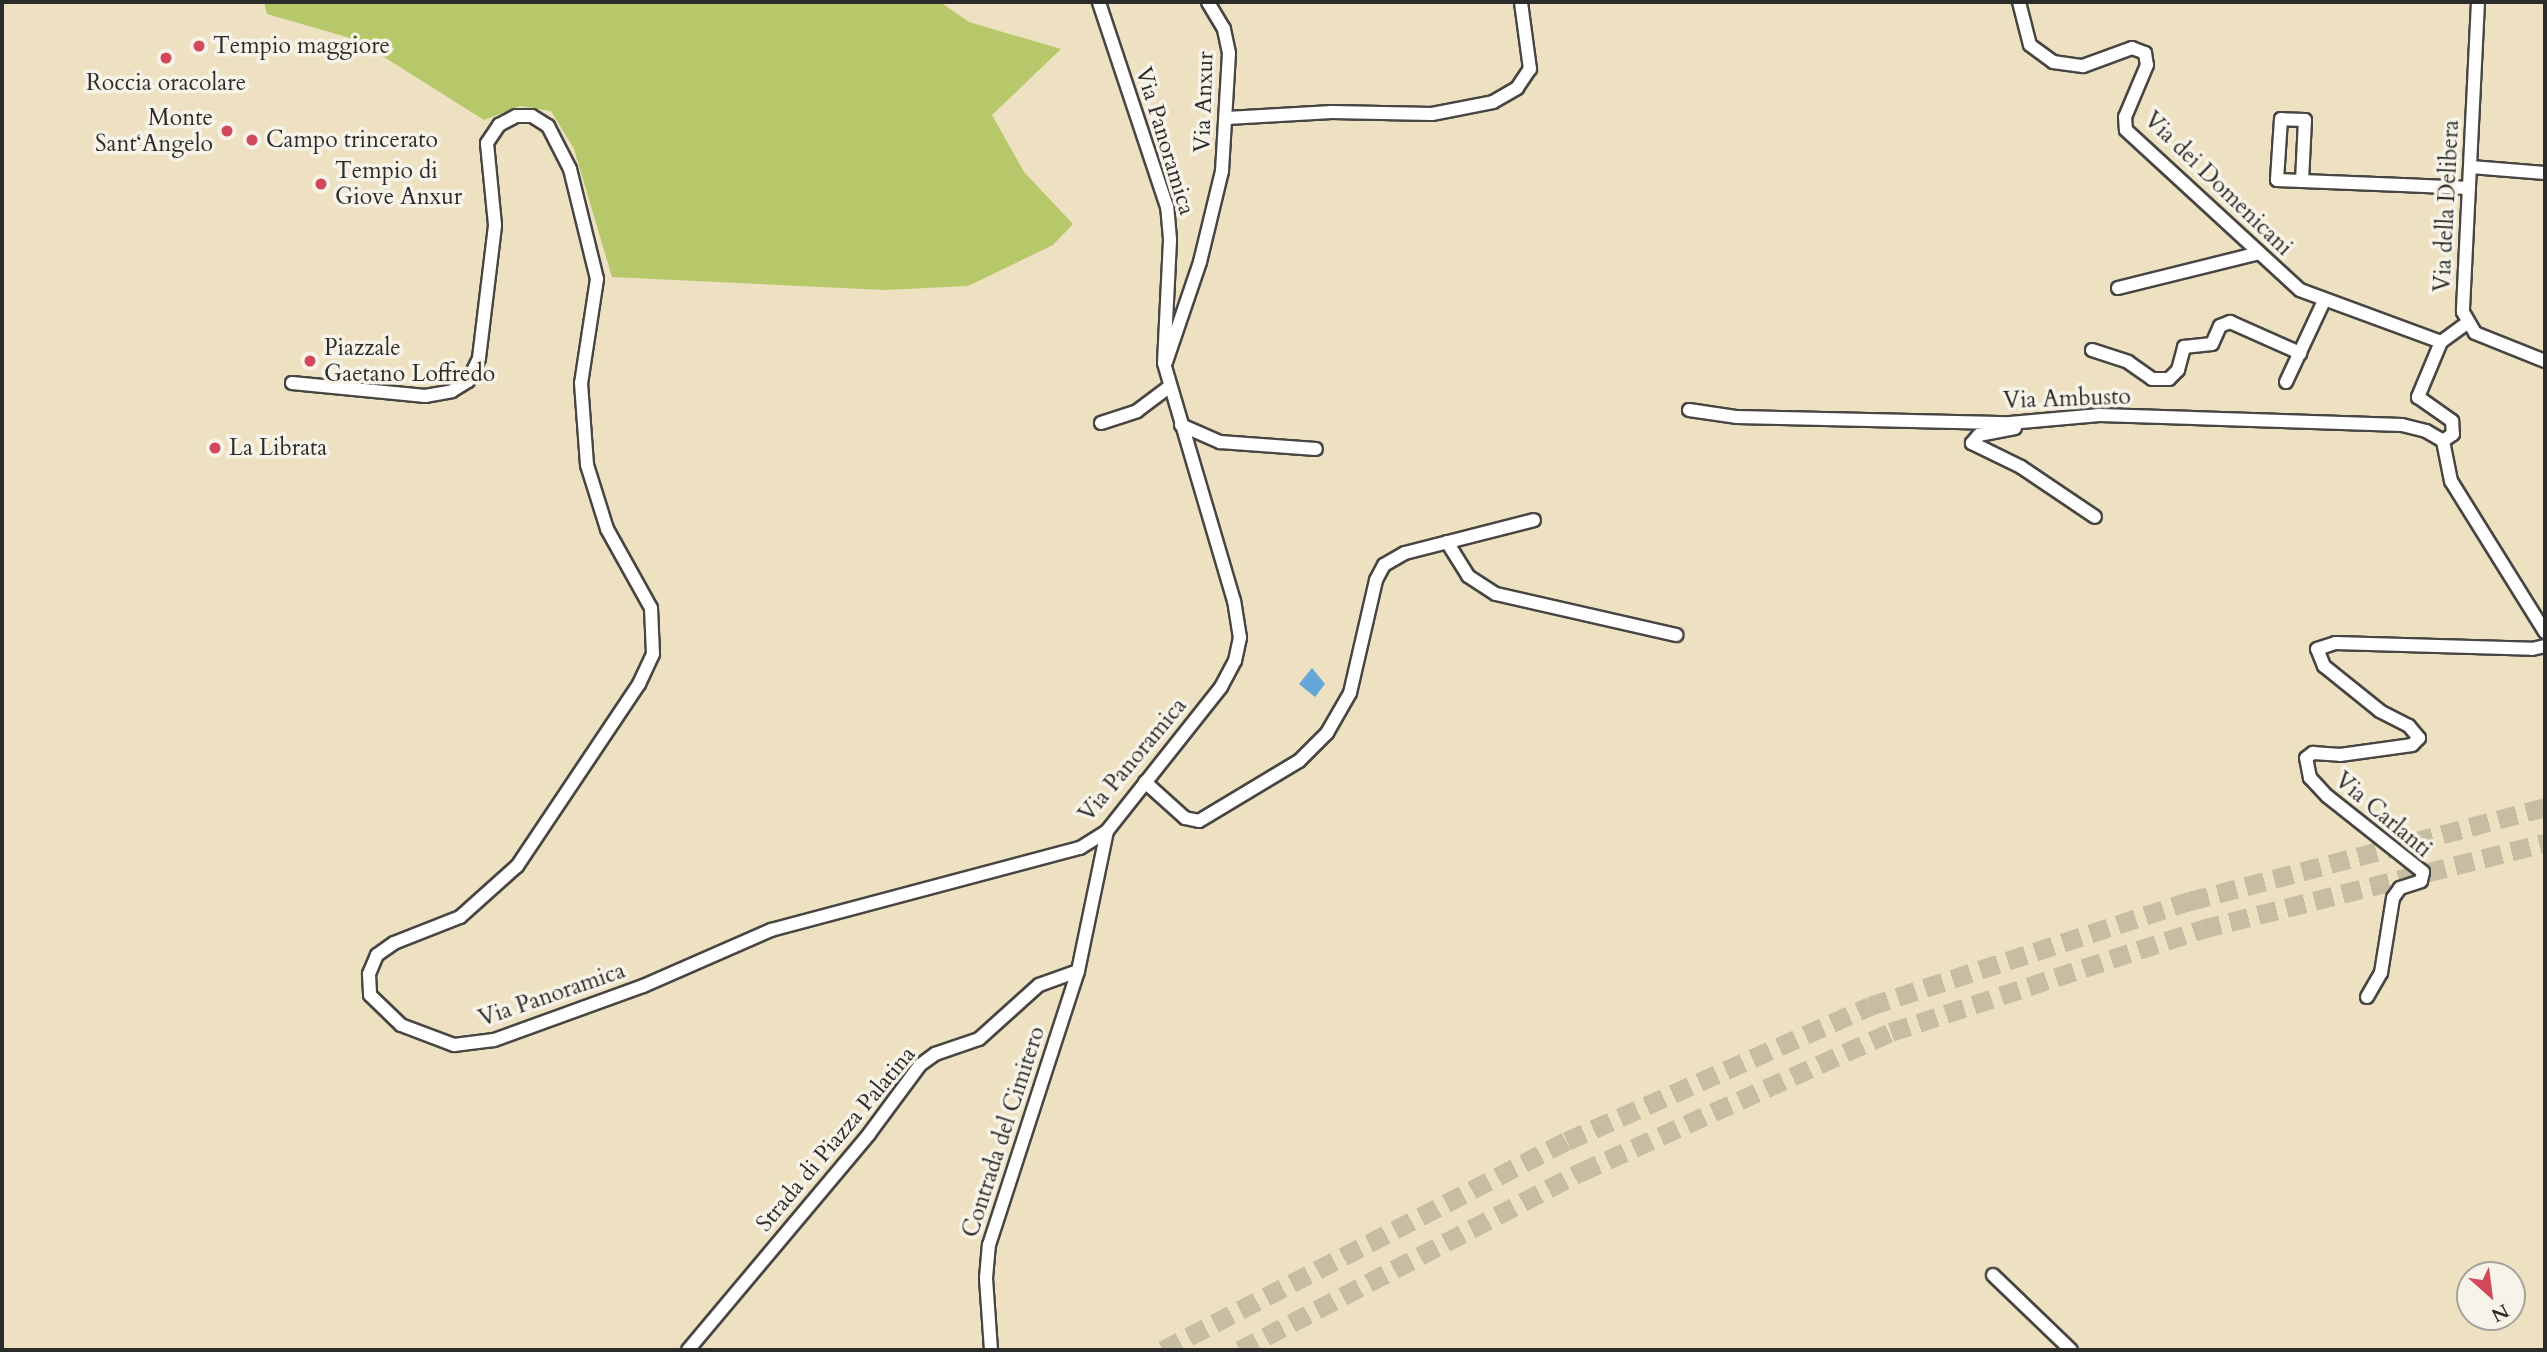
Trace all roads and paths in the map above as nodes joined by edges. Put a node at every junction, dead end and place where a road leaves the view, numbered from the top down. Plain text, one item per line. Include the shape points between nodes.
1 (1099, 2) edge
2 (1208, 2) edge
3 (1521, 2) edge
4 (2019, 2) edge
5 (2478, 2) edge
6 (1227, 118) junction
7 (2471, 167) junction
8 (2545, 173) edge
9 (2302, 181) junction
10 (2469, 188) junction
11 (2259, 253) junction
12 (2118, 288) dead end
13 (2323, 301) junction
14 (2467, 323) junction
15 (2441, 342) junction
16 (2092, 350) dead end
17 (2300, 353) junction
18 (2545, 361) edge
19 (1164, 369) junction
20 (2286, 382) dead end
21 (292, 383) dead end
22 (1169, 387) junction
23 (1689, 410) dead end
24 (1101, 423) dead end
25 (2028, 423) junction
26 (1181, 425) junction
27 (2443, 442) junction
28 (1316, 449) dead end
29 (2095, 517) dead end
30 (1534, 520) dead end
31 (1447, 542) junction
32 (2545, 632) edge
33 (1676, 635) dead end
34 (2545, 646) edge
35 (1145, 782) junction
36 (1107, 831) junction
37 (1078, 971) junction
38 (2367, 997) dead end
39 (1993, 1275) dead end
40 (688, 1350) edge
41 (991, 1350) edge
42 (2071, 1350) edge

1 - 19 street, Via Panoramica via 1168,215
2 - 6 street, Via Anxur via 1228,45
3 - 6 street via 1530,69 1517,88 1493,102 1432,114 1332,112
4 - 11 street, Via dei Domenicani via 2030,45 2053,62 2091,66 2132,48 2145,53 2147,65 2125,117 2126,130
5 - 7 street, Via della Delibera
6 - 19 street, Via Anxur via 1214,215
7 - 8 street
7 - 10 street, Via della Delibera
9 - 9 street via 2277,180 2281,119 2305,120
9 - 10 street
10 - 14 street, Via della Delibera via 2463,303
11 - 12 street
11 - 13 street, Via dei Domenicani via 2301,290
13 - 15 street, Via dei Domenicani
13 - 17 street
14 - 15 street
14 - 18 street, Via della Delibera via 2480,336
15 - 27 street via 2417,394 2423,404 2452,421 2453,434
16 - 17 street via 2128,362 2152,379 2169,379 2178,370 2184,347 2212,344 2220,326 2230,322
17 - 20 street
19 - 22 street, Via Panoramica
21 - 36 street, Via Panoramica via 425,396 452,391 468,381 480,358 495,225 487,143 494,129 516,116 532,116 548,126 570,169 597,279 581,395 590,479 607,529 651,608 653,654 639,684 517,866 460,916 394,943 377,955 369,974 370,995 401,1025 454,1045 494,1040 643,986 752,936 1058,856
22 - 24 street via 1137,411
22 - 26 street, Via Panoramica
23 - 25 street, Via Ambusto via 1737,417
25 - 27 street, Via Ambusto via 2100,415 2402,425 2426,431
25 - 29 street via 1979,435 1972,443 2021,467
26 - 28 street via 1220,442
26 - 35 street, Via Panoramica via 1234,601 1239,646 1227,678
27 - 32 street via 2456,492
30 - 31 street
31 - 33 street via 1464,572 1496,594
31 - 35 street via 1397,556 1381,570 1354,685 1333,724 1307,755 1199,821 1185,818
34 - 38 street, Via Carlanti via 2334,643 2316,649 2324,666 2380,711 2413,729 2419,738 2412,745 2340,755 2313,753 2306,758 2310,778 2327,796 2424,875 2395,894 2381,973
35 - 36 street, Via Panoramica
36 - 37 street, Contrada del Cimitero
37 - 40 street, Strada di Piazza Palatina via 1039,985 979,1039 935,1054 920,1065 869,1134
37 - 41 street, Contrada del Cimitero via 989,1245 986,1278
39 - 42 street

